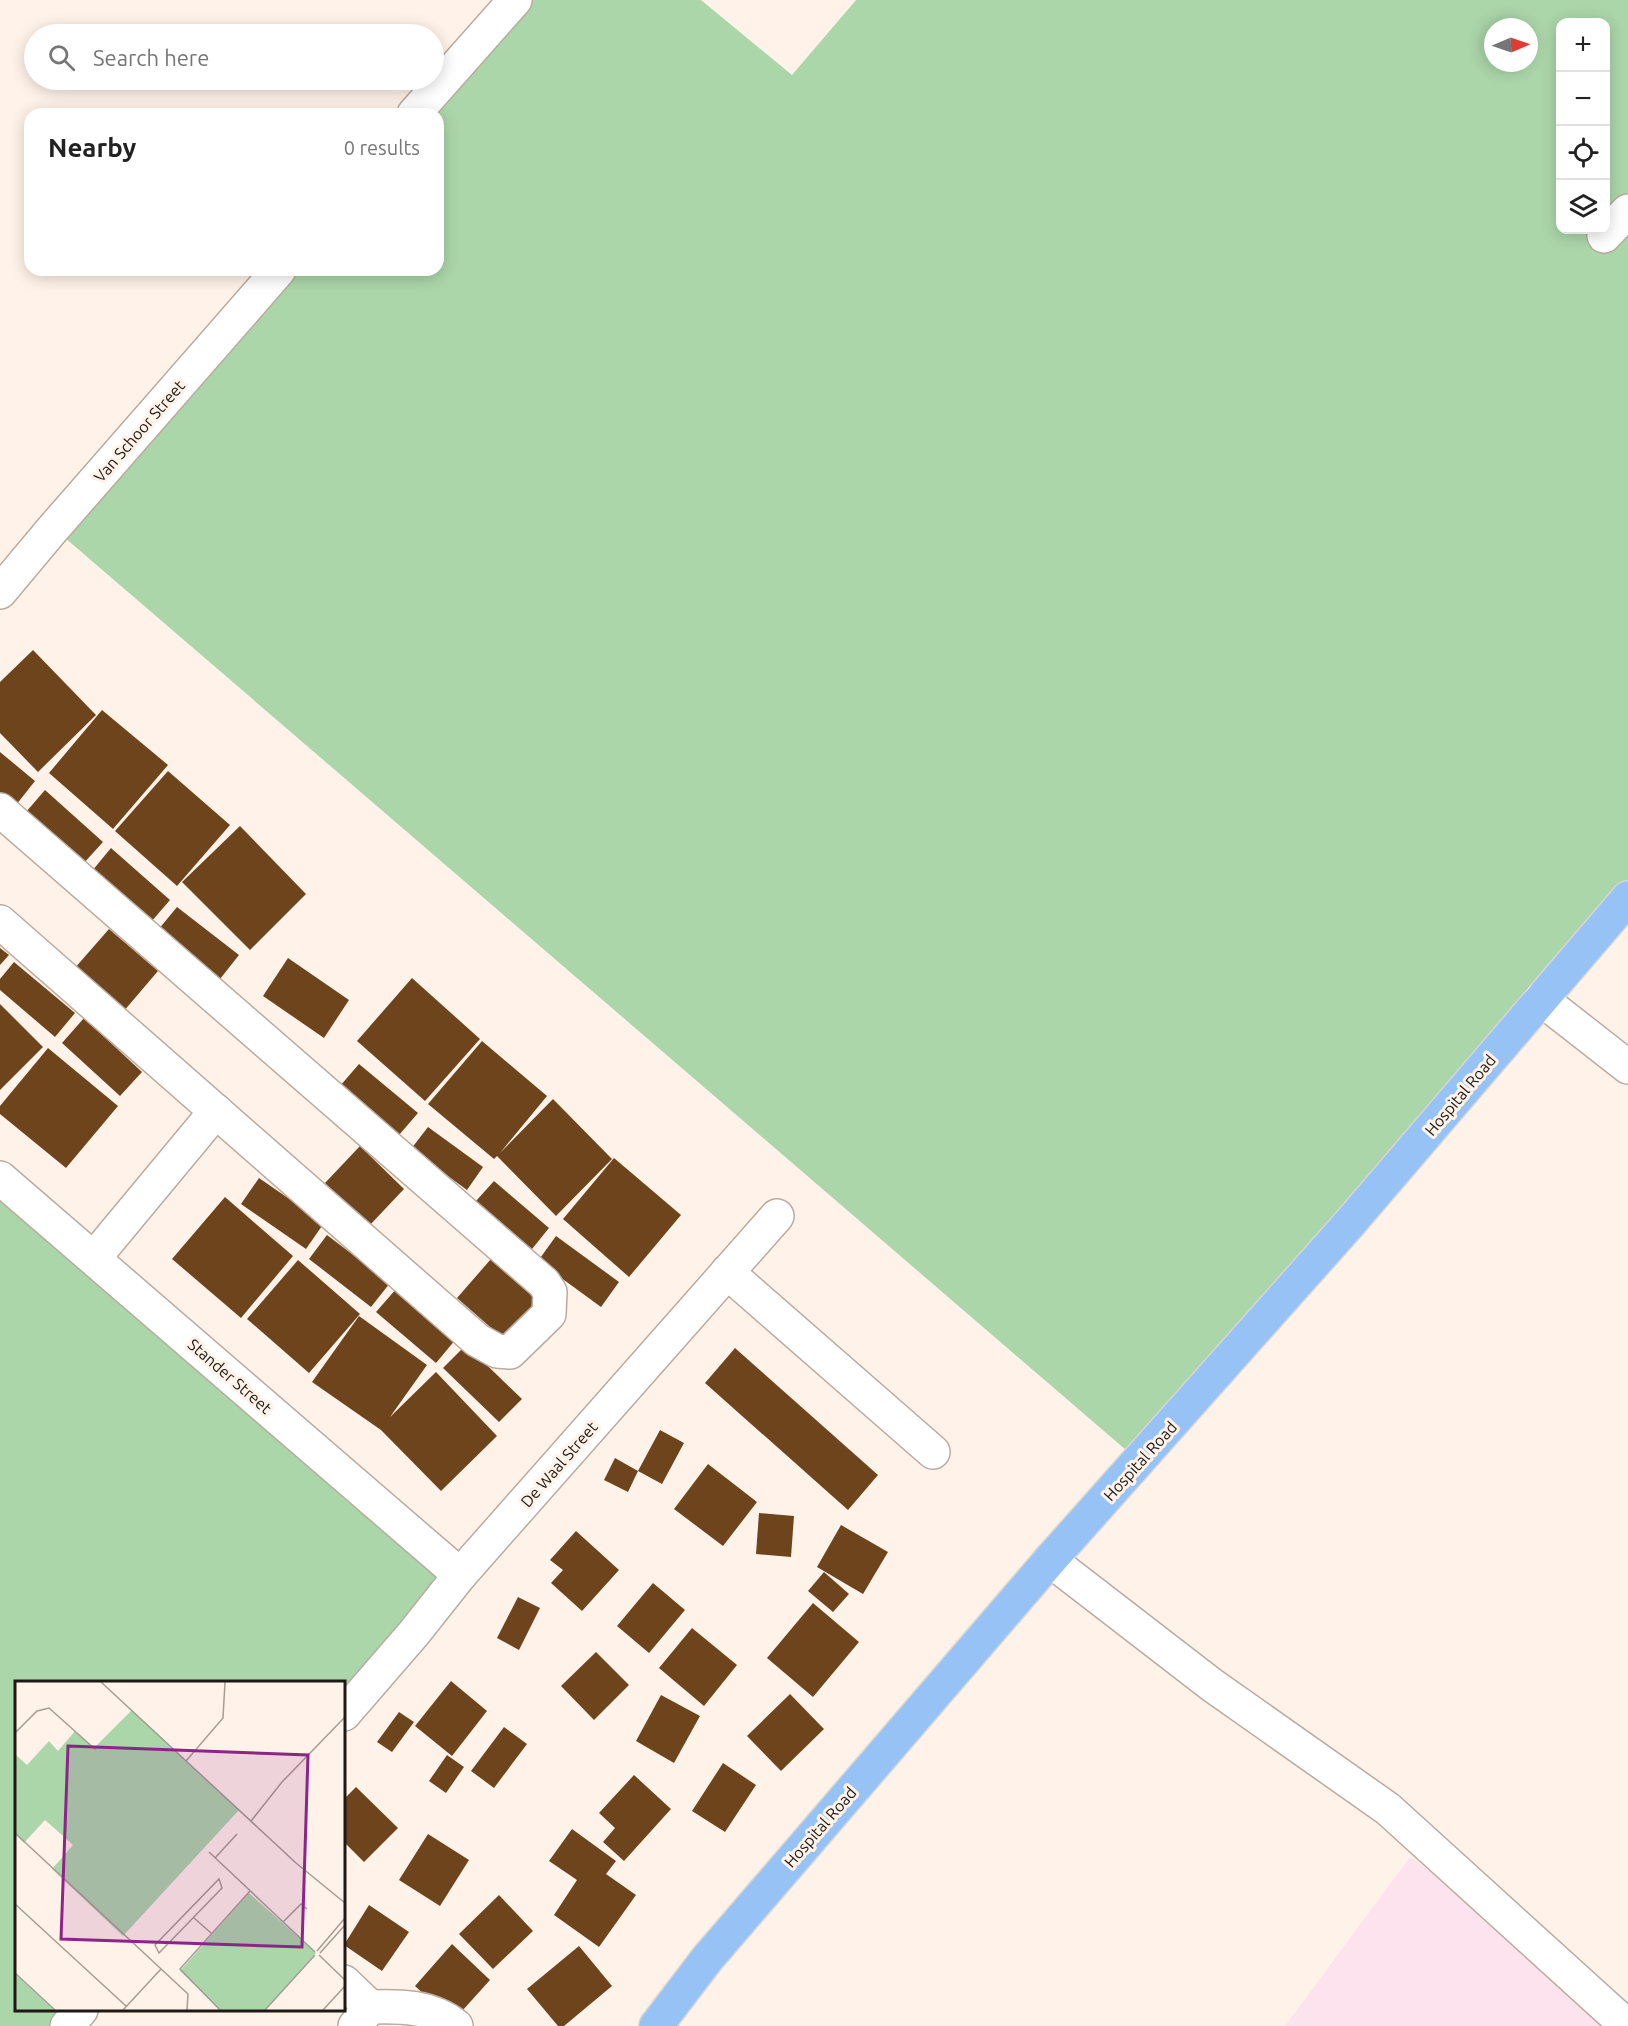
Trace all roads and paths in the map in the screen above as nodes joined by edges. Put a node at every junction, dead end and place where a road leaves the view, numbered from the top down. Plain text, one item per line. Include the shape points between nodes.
1 (515, 0) edge
2 (444, 80) edge
3 (435, 90) edge
4 (419, 108) edge
5 (1628, 211) edge
6 (1604, 237) dead end
7 (274, 276) edge
8 (0, 592) edge
9 (0, 810) edge
10 (1628, 898) edge
11 (0, 922) edge
12 (1541, 999) junction
13 (1628, 1067) edge
14 (216, 1111) junction
15 (0, 1178) edge
16 (777, 1216) dead end
17 (94, 1258) junction
18 (727, 1272) junction
19 (933, 1452) dead end
20 (1050, 1560) junction
21 (460, 1575) junction
22 (345, 1713) edge
23 (345, 1984) edge
24 (80, 2011) edge
25 (363, 2016) edge
26 (67, 2026) edge
27 (456, 2026) edge
28 (656, 2026) edge
29 (1627, 2026) edge

1 - 2 street
3 - 4 street
5 - 6 street
7 - 8 street, Van Schoor Street
9 - 14 street via 544,1283 550,1292 549,1314 510,1352 497,1351 477,1340
10 - 12 main road, Hospital Road
11 - 14 street
12 - 13 street
12 - 20 main road, Hospital Road via 1349,1224
14 - 17 street
15 - 17 street, Stander Street
16 - 18 street, De Waal Street
17 - 21 street, Stander Street
18 - 19 street
18 - 21 street, De Waal Street
20 - 28 main road, Hospital Road via 707,1959
20 - 29 street via 1212,1685 1388,1809
21 - 22 street, De Waal Street
23 - 25 street
24 - 26 street
25 - 27 street via 402,2006 443,2016

